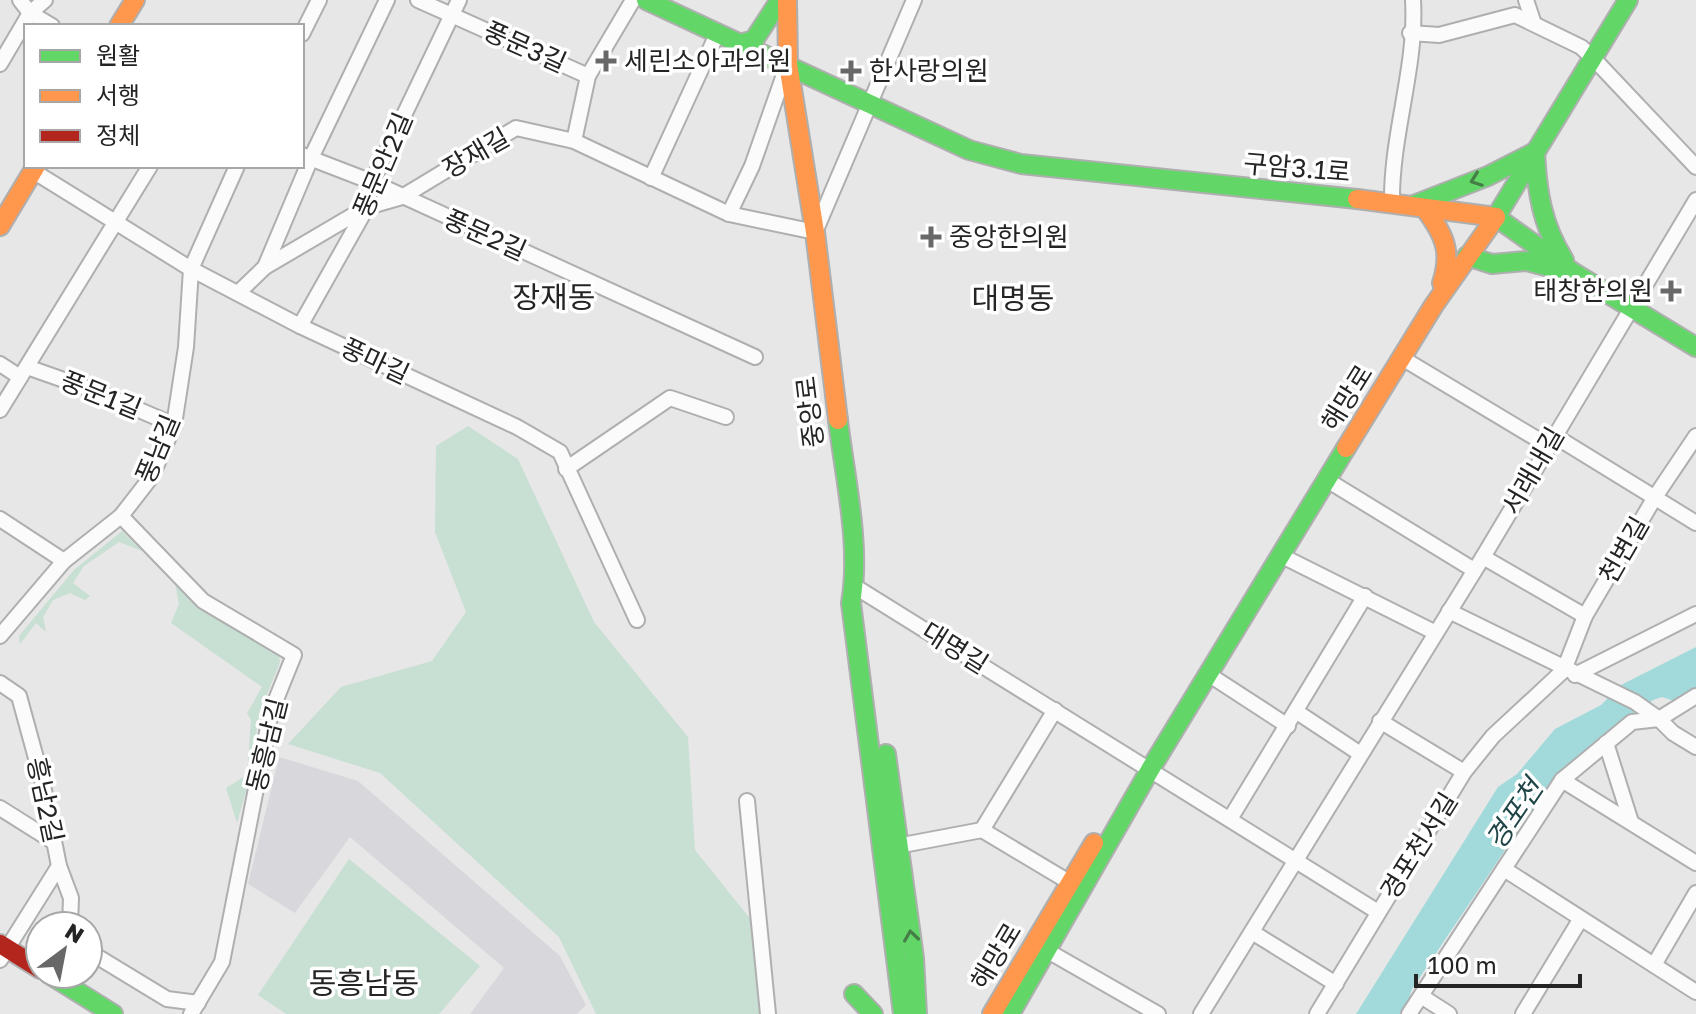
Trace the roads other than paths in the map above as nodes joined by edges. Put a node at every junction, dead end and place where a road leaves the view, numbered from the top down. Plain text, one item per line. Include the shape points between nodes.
1 (20, 0) edge
2 (45, 0) edge
3 (135, 0) edge
4 (319, 0) edge
5 (387, 0) edge
6 (418, 0) edge
7 (459, 0) edge
8 (633, 0) edge
9 (646, 0) edge
10 (780, 0) edge
11 (787, 0) edge
12 (914, 0) edge
13 (1413, 0) edge
14 (1526, 0) edge
15 (1628, 0) edge
16 (30, 13) junction
17 (451, 14) junction
18 (49, 24) edge
19 (120, 24) edge
20 (1534, 24) junction
21 (304, 30) edge
22 (718, 32) junction
23 (1410, 33) junction
24 (743, 43) junction
25 (1593, 58) junction
26 (0, 64) edge
27 (788, 64) junction
28 (588, 76) junction
29 (868, 102) junction
30 (574, 141) junction
31 (1535, 152) junction
32 (306, 156) edge
33 (1696, 167) edge
34 (149, 168) edge
35 (236, 168) edge
36 (302, 168) edge
37 (34, 169) edge
38 (651, 178) junction
39 (372, 182) junction
40 (402, 197) junction
41 (1696, 200) edge
42 (1392, 202) junction
43 (367, 207) junction
44 (1420, 207) junction
45 (729, 214) junction
46 (1496, 217) junction
47 (115, 224) junction
48 (0, 226) edge
49 (815, 232) junction
50 (1467, 256) junction
51 (265, 267) junction
52 (191, 269) junction
53 (1574, 273) junction
54 (239, 292) junction
55 (1434, 305) junction
56 (1631, 308) junction
57 (300, 326) junction
58 (1696, 347) edge
59 (755, 357) dead end
60 (1402, 358) junction
61 (0, 364) edge
62 (23, 372) junction
63 (0, 410) edge
64 (726, 417) dead end
65 (174, 425) junction
66 (1696, 436) edge
67 (1550, 440) junction
68 (566, 469) junction
69 (1327, 480) junction
70 (1655, 497) junction
71 (121, 516) junction
72 (0, 519) edge
73 (1696, 523) edge
74 (1280, 555) junction
75 (1483, 557) junction
76 (64, 561) junction
77 (1474, 570) junction
78 (854, 586) junction
79 (1365, 596) junction
80 (1449, 611) junction
81 (1696, 614) edge
82 (1585, 616) junction
83 (637, 620) dead end
84 (1434, 632) junction
85 (0, 636) edge
86 (1570, 672) junction
87 (1208, 674) junction
88 (0, 683) edge
89 (1690, 700) edge
90 (1055, 710) junction
91 (1297, 712) junction
92 (1659, 719) junction
93 (1380, 721) junction
94 (1288, 726) junction
95 (1673, 733) junction
96 (1606, 743) junction
97 (1696, 747) edge
98 (1359, 753) junction
99 (1151, 768) junction
100 (1464, 772) junction
101 (1562, 780) junction
102 (747, 801) dead end
103 (0, 808) edge
104 (1230, 819) junction
105 (1631, 822) junction
106 (982, 830) junction
107 (54, 842) junction
108 (892, 847) junction
109 (1294, 860) junction
110 (1696, 863) edge
111 (59, 866) junction
112 (1504, 869) junction
113 (1069, 882) junction
114 (1696, 893) edge
115 (71, 910) edge
116 (1378, 912) junction
117 (1580, 920) junction
118 (1252, 932) junction
119 (1046, 950) junction
120 (2, 951) edge
121 (24, 961) edge
122 (104, 961) edge
123 (1654, 965) junction
124 (1336, 984) junction
125 (75, 990) edge
126 (903, 991) junction
127 (1696, 992) edge
128 (1421, 996) junction
129 (194, 1008) edge
130 (1531, 1011) edge
131 (113, 1014) edge
132 (768, 1014) edge
133 (863, 1014) edge
134 (873, 1014) edge
135 (896, 1014) edge
136 (903, 1014) edge
137 (917, 1014) edge
138 (992, 1014) edge
139 (1010, 1014) edge
140 (1158, 1014) edge
141 (1201, 1014) edge
142 (1317, 1014) edge
143 (1409, 1014) edge
144 (1449, 1014) edge

1 - 16 street
2 - 16 street
3 - 19 street
4 - 21 street
5 - 32 street
6 - 17 street, 풍문3길
7 - 17 street, 풍문안2길
8 - 28 street
9 - 22 street, 구암3.1로
10 - 24 street via 754,40
11 - 27 street, 중앙로
12 - 29 street
13 - 23 street
14 - 20 street
15 - 25 street, 해망로
16 - 18 street
16 - 26 street
17 - 28 street, 풍문3길
17 - 39 street, 풍문안2길
20 - 23 street via 1515,15 1439,35
20 - 25 street
22 - 24 street, 구암3.1로
22 - 38 street
23 - 42 street via 1392,161
24 - 27 street, 구암3.1로
25 - 31 street, 해망로
25 - 33 street
27 - 29 street, 구암3.1로
27 - 45 street, 중앙로
27 - 49 street, 중앙로
28 - 30 street
29 - 42 street, 구암3.1로 via 969,150 1038,168
29 - 49 street, 중앙로
30 - 38 street, 장재길
30 - 40 street, 장재길 via 516,128
31 -> 44 street
31 - 46 street, 해망로
31 - 53 street via 1537,206 1551,242
32 - 39 street, 풍문2길
34 - 47 street
35 - 52 street, 풍남길
36 - 51 street
37 - 47 street, 풍마길
37 - 48 street
38 - 45 street, 장재길
39 - 40 street, 풍문2길
39 - 43 street, 풍문안2길
40 - 43 street, 장재길
40 - 59 street, 풍문2길
41 - 56 street, 서래내길
42 - 44 street, 구암3.1로
43 - 51 street, 장재길
43 - 57 street, 풍문안2길
44 - 46 street, 구암3.1로
44 - 55 street via 1448,240 1450,262
45 - 49 street, 장재길
46 - 50 street, 해망로
46 - 53 street, 구암3.1로
47 - 52 street, 풍마길
47 - 62 street
49 - 78 street, 중앙로
50 - 53 street via 1492,264 1526,261
50 - 55 street, 해망로
51 - 54 street, 장재길
52 - 54 street, 풍마길
52 - 65 street, 풍남길
53 - 56 street, 구암3.1로
54 - 57 street, 풍마길
55 - 60 street, 해망로
56 - 58 street, 구암3.1로
56 - 67 street, 서래내길
57 - 68 street, 풍마길 via 517,427 560,452
60 - 67 street
60 - 69 street, 해망로
61 - 62 street, 풍문1길
62 - 63 street
62 - 65 street, 풍문1길 via 95,391
64 - 68 street via 670,398
65 - 71 street, 풍남길 via 152,476
66 - 70 street, 천변길
67 - 70 street
67 - 75 street, 서래내길
68 - 83 street, 풍마길
69 - 74 street, 해망로
69 - 77 street
70 - 73 street
70 - 82 street, 천변길
71 - 76 street, 풍남길
71 - 129 street, 동흥남길 via 203,601 294,655 271,712 222,962
72 - 76 street
74 - 79 street
74 - 87 street, 해망로
75 - 77 street, 서래내길
75 - 82 street
76 - 85 street, 풍남길
77 - 80 street, 서래내길
78 - 90 street, 대명길
78 - 108 street, 중앙로 via 851,603
79 - 84 street
79 - 91 street
80 - 84 street, 서래내길
80 - 86 street
81 - 86 street
82 - 86 street, 천변길
84 - 93 street, 서래내길
86 - 92 street
86 - 100 street, 경포천서길 via 1514,717
87 - 94 street
87 - 99 street, 해망로
88 - 107 street, 흥남2길 via 19,696
89 - 92 street
89 - 95 street
90 - 99 street, 대명길
90 - 106 street
91 - 94 street
91 - 98 street
92 - 95 street
92 - 96 street via 1632,722
93 - 98 street, 서래내길
93 - 100 street
94 - 104 street
95 - 97 street
96 - 101 street
96 - 105 street
98 - 109 street, 서래내길
99 - 104 street
99 - 113 street, 해망로 via 1135,778
99 - 119 street, 해망로
100 - 116 street, 경포천서길
101 - 105 street
101 - 112 street
102 - 132 street
103 - 107 street
104 - 109 street
105 - 110 street
106 - 108 street
106 - 113 street
107 - 111 street, 흥남2길
108 - 126 street, 중앙로
137 -> 108 street, 중앙로 via 914,958
109 - 116 street
109 - 118 street, 서래내길
111 - 115 street, 흥남2길
111 - 120 street
112 - 117 street
112 - 128 street
113 - 138 street, 해망로
114 - 123 street
116 - 124 street, 경포천서길
117 - 123 street
117 - 130 street
118 - 124 street
118 - 141 street, 서래내길
119 - 139 street, 해망로
119 - 140 street
120 - 121 street
122 - 129 street, 동흥남길 via 167,999
123 - 127 street
124 - 142 street, 경포천서길
125 - 131 street
126 - 135 street
126 - 136 street, 중앙로
128 - 143 street
128 - 144 street
133 - 134 street via 854,994

